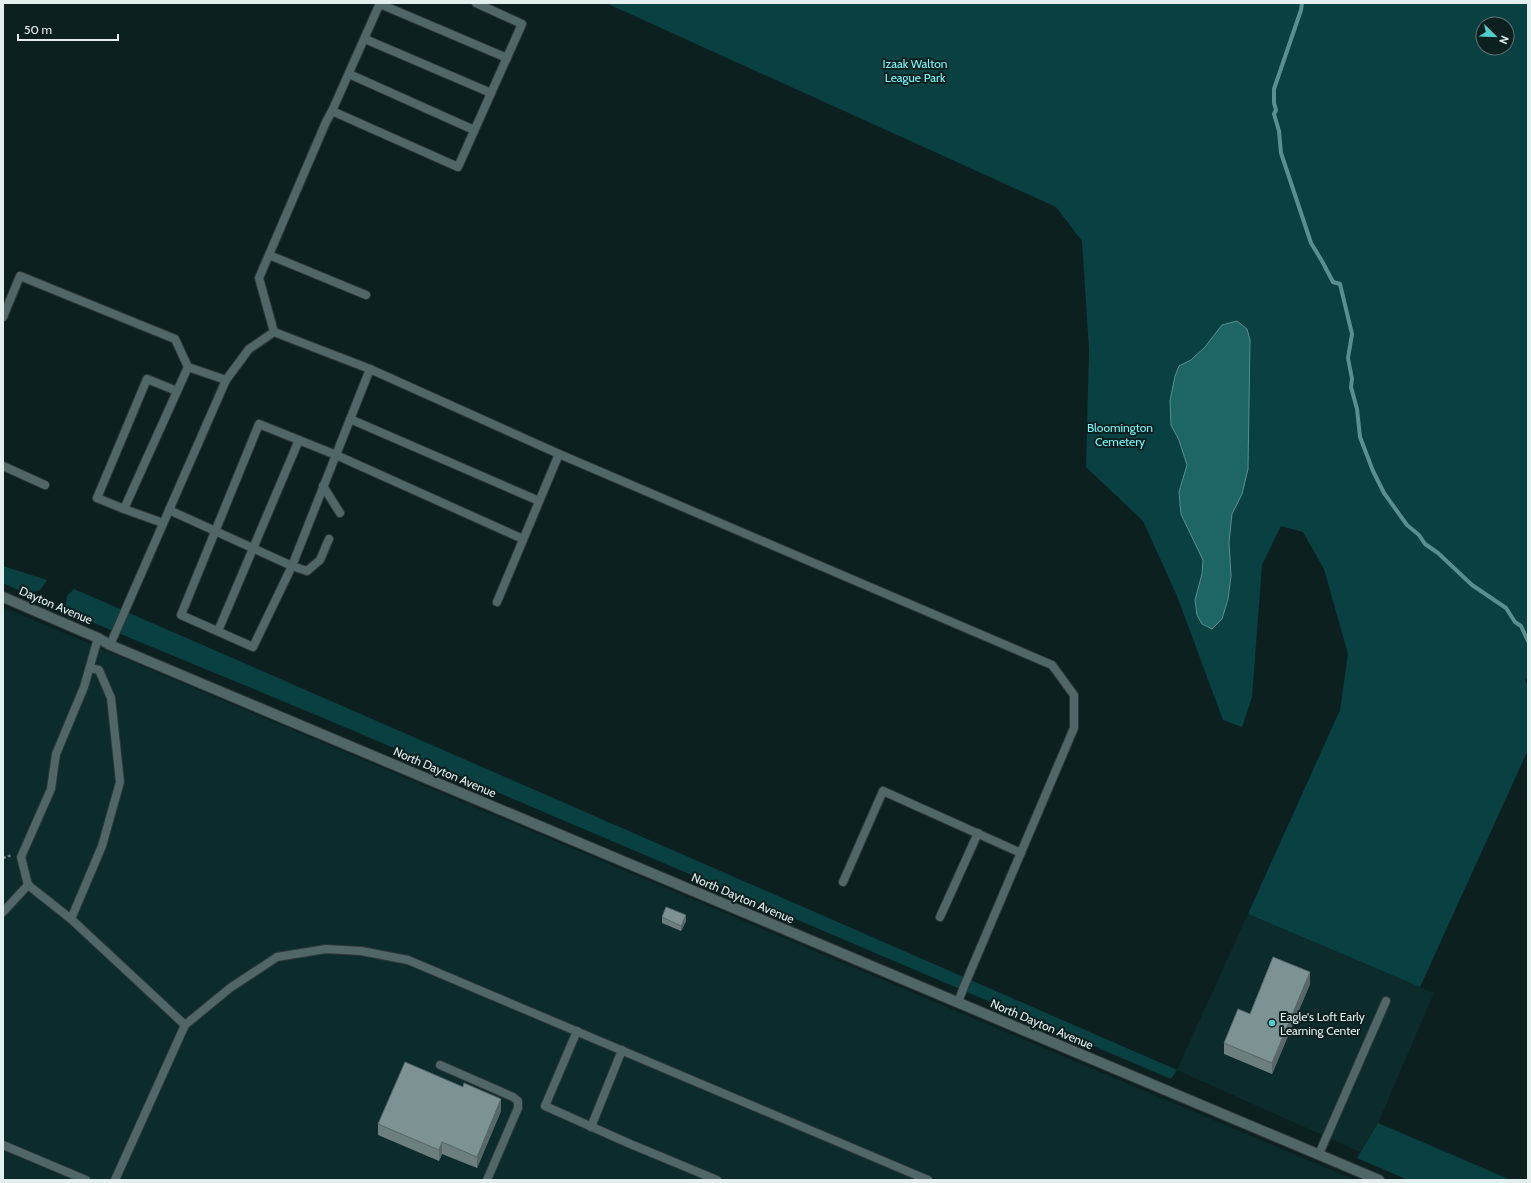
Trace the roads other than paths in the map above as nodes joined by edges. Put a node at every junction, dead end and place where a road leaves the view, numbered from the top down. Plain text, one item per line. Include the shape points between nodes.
1 (476, 3) edge
2 (380, 4) edge
3 (365, 39) junction
4 (507, 58) junction
5 (349, 74) junction
6 (491, 93) junction
7 (332, 111) junction
8 (474, 130) junction
9 (269, 255) junction
10 (366, 295) dead end
11 (3, 317) edge
12 (274, 332) junction
13 (188, 367) junction
14 (370, 369) junction
15 (226, 380) junction
16 (177, 392) junction
17 (350, 420) junction
18 (299, 440) junction
19 (559, 454) junction
20 (336, 455) junction
21 (3, 466) edge
22 (46, 485) dead end
23 (323, 486) junction
24 (540, 501) junction
25 (124, 509) junction
26 (169, 510) junction
27 (340, 513) dead end
28 (163, 523) junction
29 (215, 531) junction
30 (329, 539) dead end
31 (523, 539) junction
32 (252, 548) junction
33 (292, 566) junction
34 (3, 597) edge
35 (497, 602) dead end
36 (218, 631) junction
37 (98, 638) junction
38 (110, 645) junction
39 (90, 668) junction
40 (978, 833) junction
41 (1021, 852) junction
42 (843, 882) dead end
43 (28, 885) junction
44 (3, 912) edge
45 (940, 917) dead end
46 (71, 919) junction
47 (1386, 1001) dead end
48 (958, 1002) junction
49 (185, 1025) junction
50 (577, 1031) junction
51 (622, 1050) junction
52 (440, 1065) dead end
53 (591, 1127) junction
54 (3, 1145) edge
55 (1319, 1154) junction
56 (86, 1180) edge
57 (115, 1180) edge
58 (487, 1180) edge
59 (717, 1180) edge
60 (928, 1180) edge
61 (1379, 1180) edge

1 - 4 lane via 522,24
2 - 3 lane
2 - 4 lane
3 - 5 lane
3 - 6 lane
4 - 6 lane
5 - 7 lane
5 - 8 lane
6 - 8 lane
7 - 8 lane via 458,167
7 - 9 lane
9 - 10 lane
9 - 12 lane via 259,278
11 - 13 lane via 20,276 175,339
12 - 14 lane
12 - 15 lane via 249,349
13 - 15 lane
13 - 16 lane
14 - 17 lane
14 - 19 lane
15 - 26 lane
16 - 25 lane
16 - 25 lane via 147,379 97,498
17 - 20 lane
17 - 24 lane
18 - 20 lane
18 - 29 lane via 259,424
18 - 32 lane
19 - 24 lane
19 - 41 lane via 1052,665 1074,695 1074,728
20 - 23 lane
20 - 31 lane
21 - 22 lane
23 - 27 lane
23 - 33 lane
24 - 31 lane
25 - 28 lane
26 - 28 lane
26 - 29 lane
28 - 38 lane
29 - 32 lane
29 - 36 lane via 180,615
30 - 33 lane via 320,560 307,571
31 - 35 lane
32 - 33 lane
32 - 36 lane
33 - 36 lane via 253,647
34 - 37 main road, Dayton Avenue
37 - 38 main road, North Dayton Avenue
37 - 39 lane
38 - 48 main road, North Dayton Avenue
39 - 43 lane via 56,754 51,789 21,857
39 - 46 lane via 99,670 111,698 120,782 102,846
40 - 41 lane
40 - 42 lane via 883,791
40 - 45 lane
41 - 48 lane
43 - 44 lane
43 - 46 lane
46 - 49 lane
47 - 55 lane
48 - 55 main road, North Dayton Avenue
49 - 50 lane via 230,988 277,957 326,949 361,951 408,960
49 - 57 lane
50 - 51 lane
50 - 53 lane via 545,1106
51 - 53 lane
51 - 60 lane
52 - 58 lane via 518,1101 518,1108
53 - 59 lane
54 - 56 lane
55 - 61 main road, North Dayton Avenue

